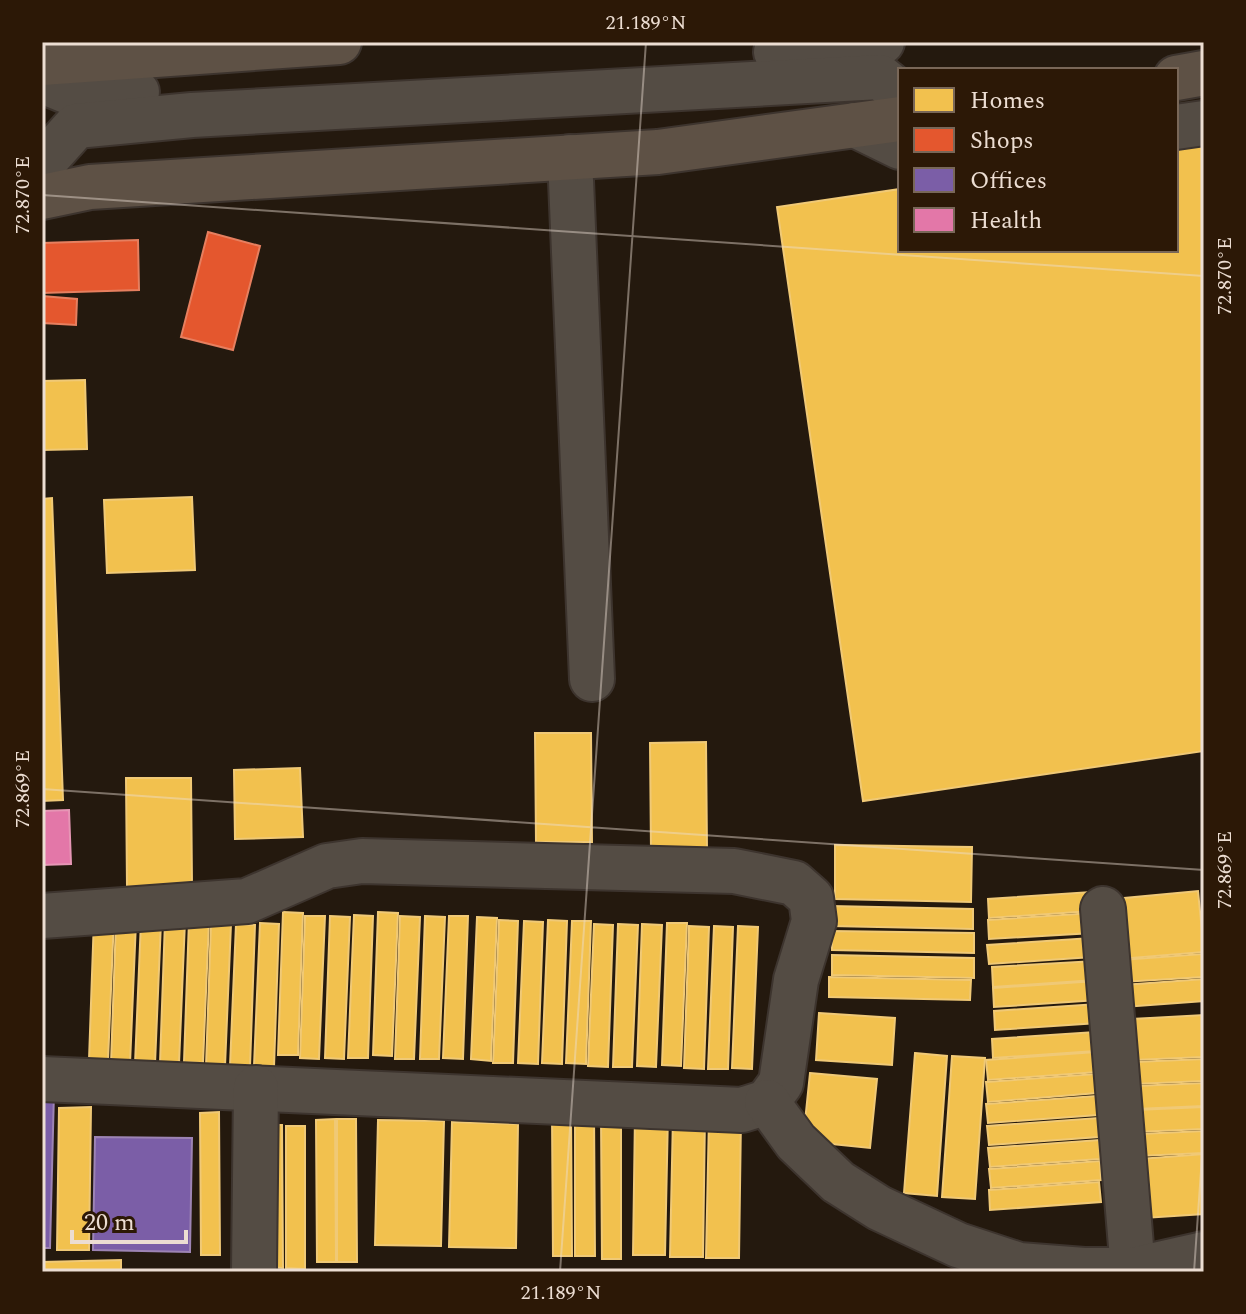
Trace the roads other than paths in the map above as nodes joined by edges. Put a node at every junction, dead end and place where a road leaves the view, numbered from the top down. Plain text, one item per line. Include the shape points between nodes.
1 (339, 42) edge
2 (882, 42) edge
3 (42, 63) edge
4 (1204, 73) edge
5 (1178, 78) edge
6 (42, 81) edge
7 (898, 91) edge
8 (898, 119) edge
9 (1204, 123) edge
10 (855, 125) junction
11 (1178, 127) edge
12 (898, 146) edge
13 (570, 157) junction
14 (42, 164) edge
15 (42, 197) edge
16 (592, 679) dead end
17 (1103, 909) dead end
18 (42, 916) edge
19 (42, 1079) edge
20 (256, 1088) junction
21 (767, 1102) junction
22 (1204, 1254) edge
23 (254, 1270) edge
24 (1133, 1270) junction

1 - 3 main road
2 - 6 street via 76,95
4 - 5 main road
7 - 14 street via 880,77 178,117 76,126
8 - 10 main road
9 - 11 street
10 - 12 street
10 - 13 main road via 658,152
13 - 15 main road via 90,187
13 - 16 street
17 - 24 street
18 - 21 street via 247,901 327,866 362,861 767,876 794,883 811,898 814,921 796,980 781,1083
19 - 20 street
20 - 21 street via 742,1110
20 - 23 street
21 - 24 street via 796,1142 838,1182 958,1245 1019,1265
22 - 24 street

